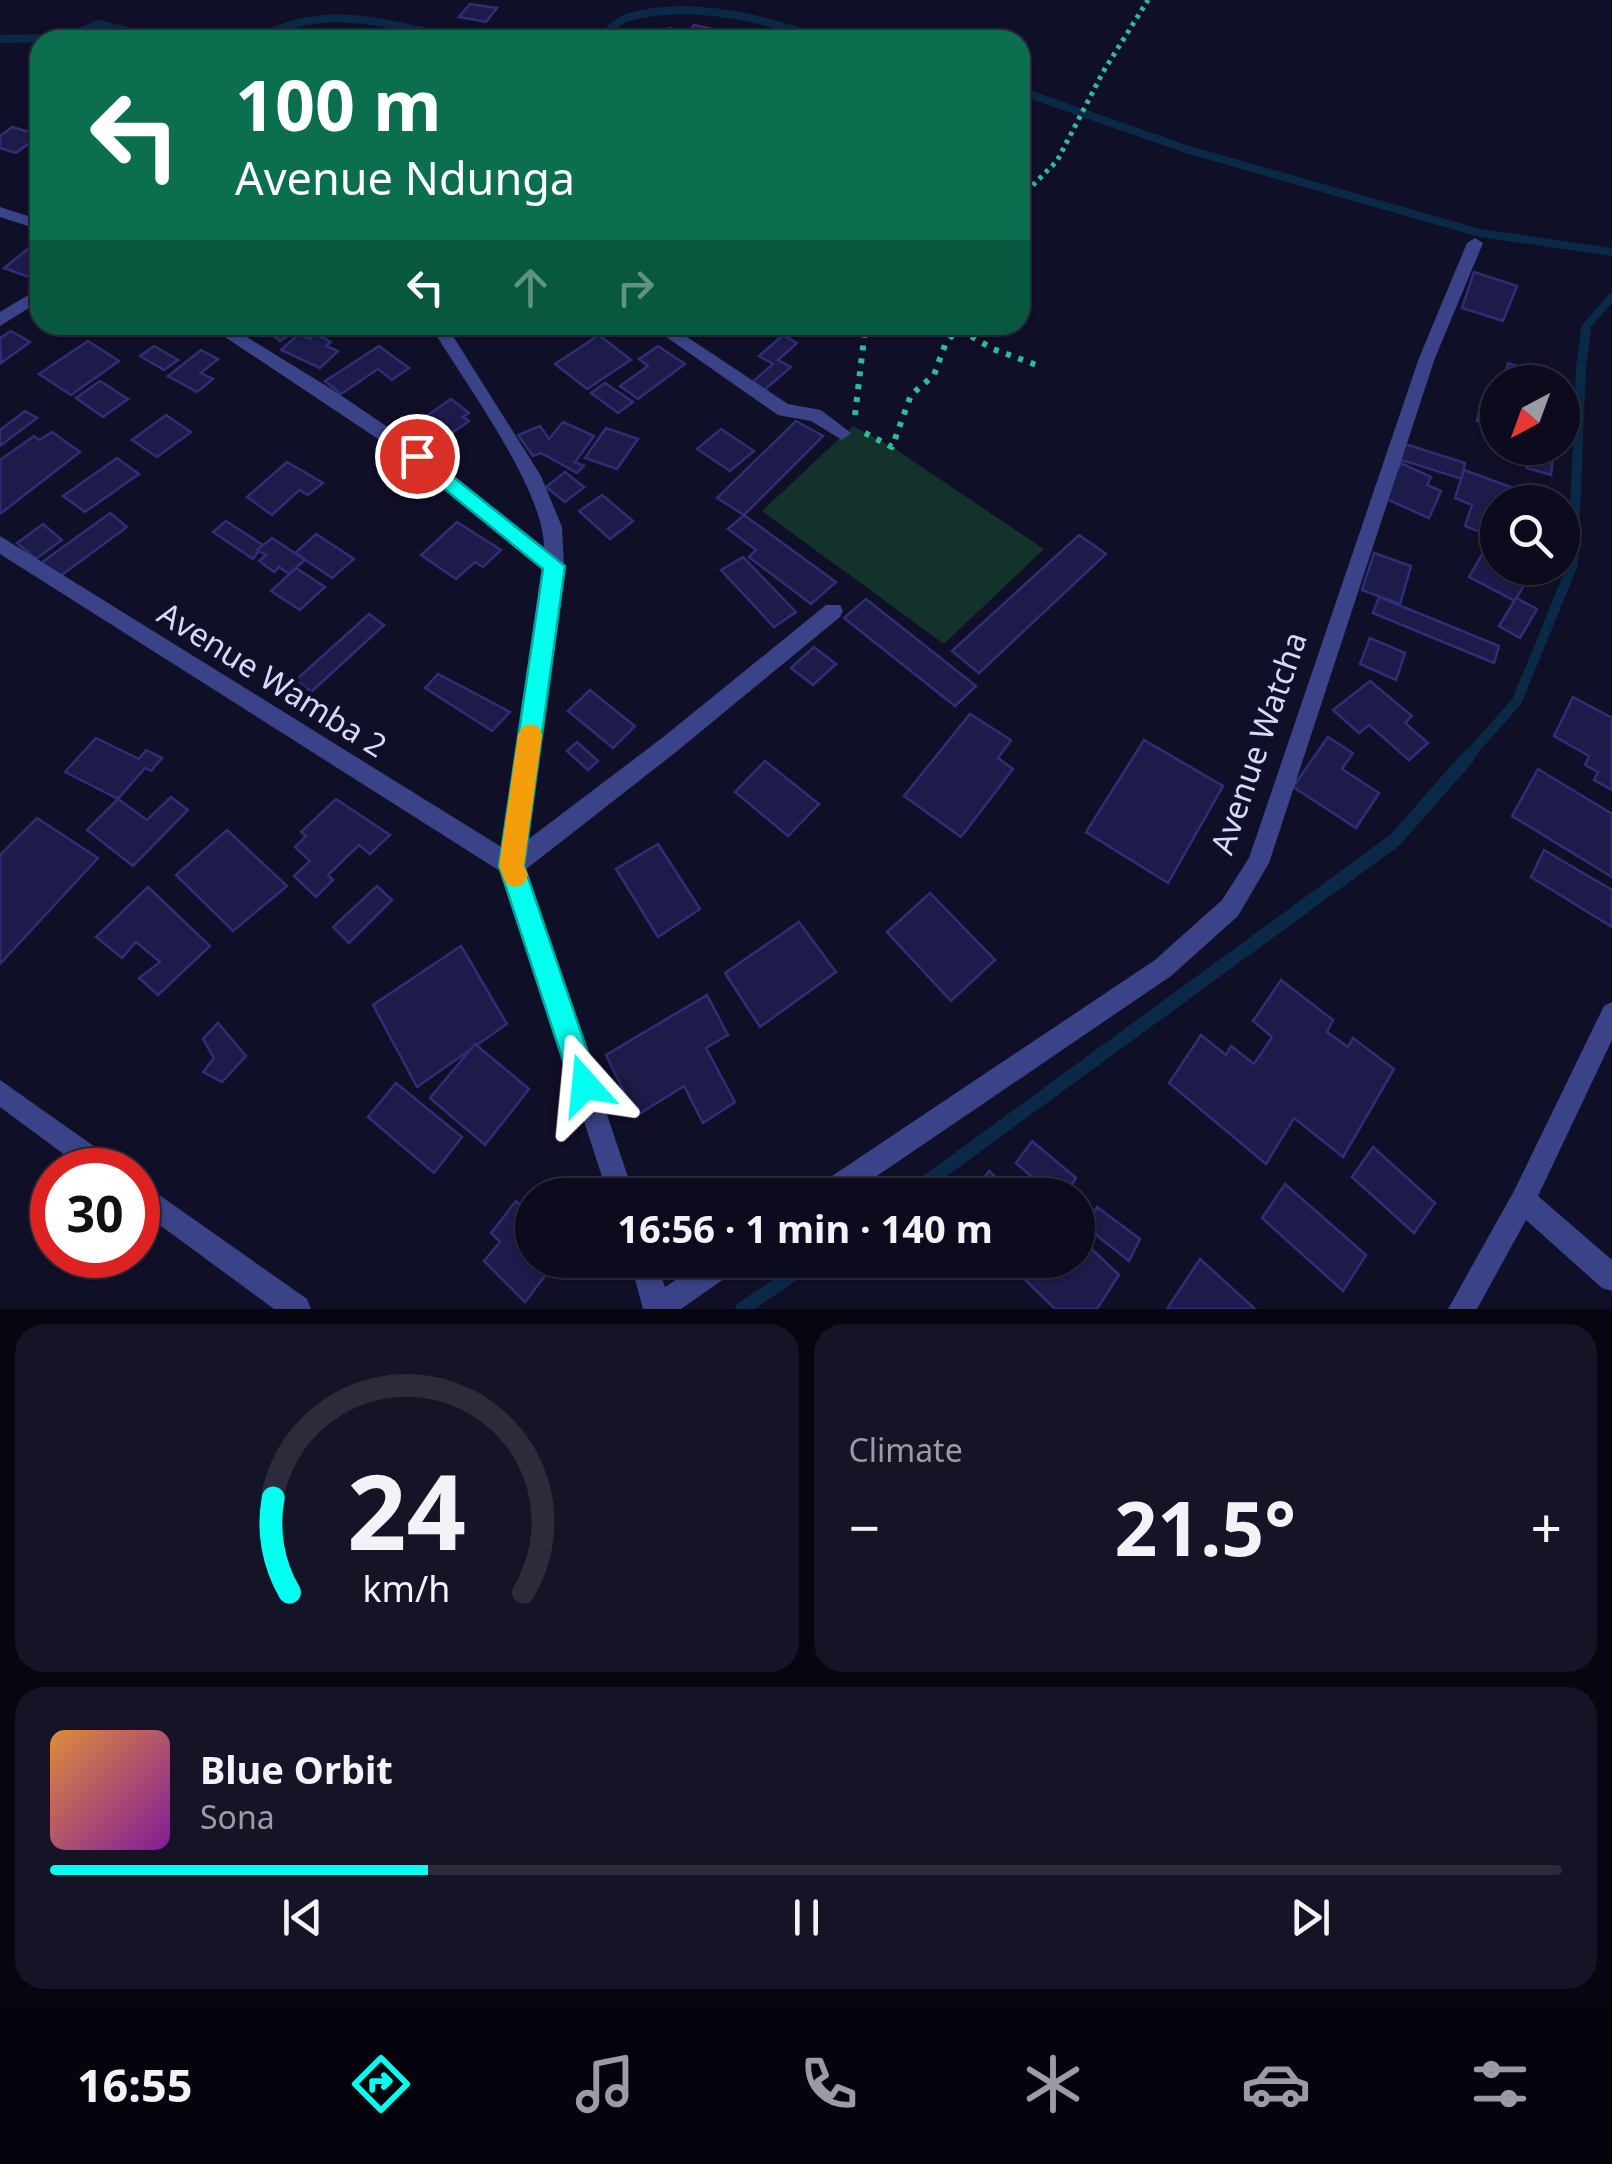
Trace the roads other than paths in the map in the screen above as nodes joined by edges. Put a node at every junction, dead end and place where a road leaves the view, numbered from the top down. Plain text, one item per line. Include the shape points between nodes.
1 (0, 212) edge
2 (30, 222) edge
3 (1474, 244) dead end
4 (30, 300) edge
5 (0, 320) edge
6 (231, 335) edge
7 (444, 335) edge
8 (672, 335) edge
9 (848, 430) road end
10 (0, 544) edge
11 (554, 566) junction
12 (833, 611) dead end
13 (512, 866) junction
14 (1612, 1014) edge
15 (0, 1092) edge
16 (76, 1148) edge
17 (615, 1178) edge
18 (851, 1178) edge
19 (1524, 1200) junction
20 (160, 1209) edge
21 (649, 1278) edge
22 (702, 1278) edge
23 (1612, 1278) edge
24 (658, 1308) edge
25 (296, 1309) edge
26 (1462, 1309) edge

1 - 2 street
3 - 18 street, Avenue Watcha via 1427,358 1258,862 1230,908 1163,968
4 - 5 street
6 - 11 street via 402,446
7 - 11 street via 532,476 553,526
8 - 9 street via 784,410
10 - 13 street, Avenue Wamba 2
11 - 13 street
12 - 13 street
13 - 17 street
14 - 19 street
15 - 16 street
19 - 23 street
19 - 26 street
20 - 25 street
21 - 24 street
22 - 24 street

